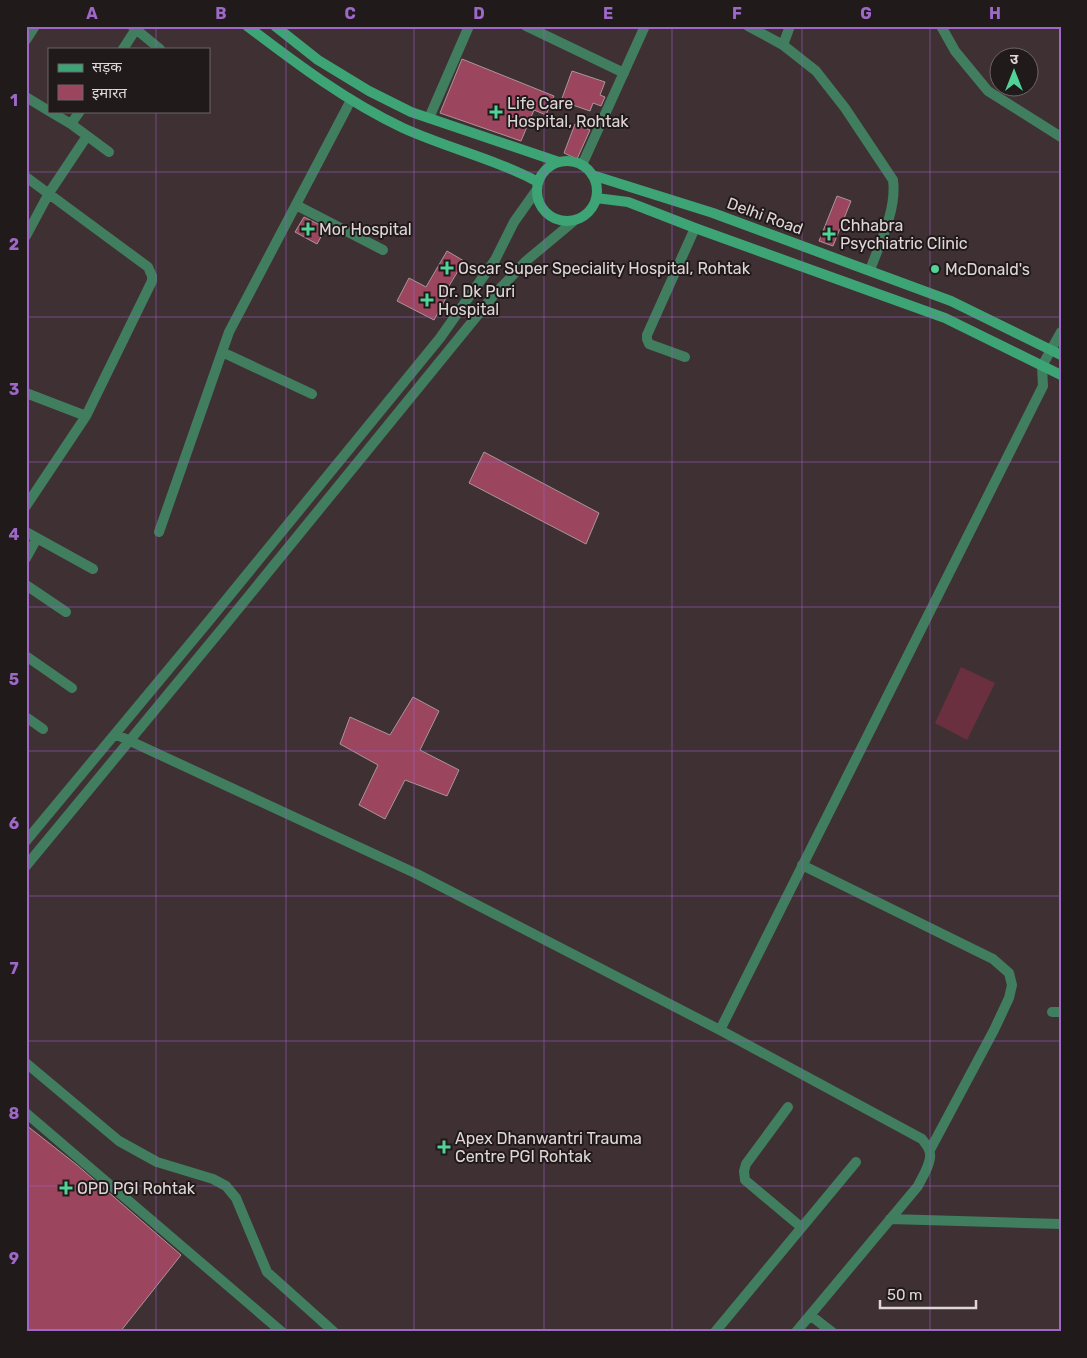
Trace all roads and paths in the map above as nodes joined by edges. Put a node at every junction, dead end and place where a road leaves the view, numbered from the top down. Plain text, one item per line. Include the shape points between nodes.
1 (35, 26) edge
2 (247, 26) edge
3 (275, 26) edge
4 (469, 26) edge
5 (526, 26) edge
6 (645, 26) edge
7 (748, 26) edge
8 (790, 26) edge
9 (941, 26) edge
10 (134, 28) edge
11 (26, 40) edge
12 (782, 45) junction
13 (124, 48) edge
14 (159, 48) edge
15 (624, 73) junction
16 (26, 97) edge
17 (351, 100) junction
18 (48, 110) edge
19 (51, 112) edge
20 (79, 112) edge
21 (429, 118) junction
22 (71, 124) junction
23 (87, 136) junction
24 (1061, 137) edge
25 (109, 152) dead end
26 (559, 162) junction
27 (582, 165) junction
28 (592, 175) junction
29 (26, 177) edge
30 (537, 186) junction
31 (49, 193) junction
32 (596, 198) junction
33 (296, 205) junction
34 (574, 220) junction
35 (695, 228) junction
36 (26, 236) edge
37 (383, 250) dead end
38 (870, 270) junction
39 (1061, 332) edge
40 (1050, 351) junction
41 (222, 352) junction
42 (1061, 356) edge
43 (685, 357) dead end
44 (1042, 366) junction
45 (1060, 374) edge
46 (1042, 386) junction
47 (26, 393) edge
48 (312, 394) dead end
49 (86, 416) junction
50 (26, 506) edge
51 (26, 532) edge
52 (159, 532) dead end
53 (37, 538) junction
54 (26, 558) edge
55 (93, 569) dead end
56 (26, 585) edge
57 (66, 612) dead end
58 (208, 622) junction
59 (221, 630) junction
60 (26, 656) edge
61 (72, 688) dead end
62 (26, 717) edge
63 (43, 728) dead end
64 (115, 734) junction
65 (130, 741) junction
66 (26, 841) edge
67 (26, 866) edge
68 (802, 866) junction
69 (720, 1030) junction
70 (26, 1063) edge
71 (788, 1107) dead end
72 (26, 1114) edge
73 (930, 1150) junction
74 (856, 1162) dead end
75 (890, 1220) junction
76 (1061, 1224) edge
77 (801, 1227) junction
78 (810, 1314) junction
79 (282, 1332) edge
80 (334, 1332) edge
81 (715, 1332) edge
82 (796, 1332) edge
83 (832, 1332) edge

1 - 11 street
2 - 17 main road via 309,74
3 - 21 main road via 318,60 369,91
4 - 21 street
5 - 15 street
6 - 15 street
7 - 12 street
8 - 12 street
9 - 24 street via 954,51 988,91
10 - 13 street
10 - 14 street
12 - 38 street via 816,70 894,180 893,205
15 - 27 street
16 - 18 street
17 - 30 main road via 405,128 515,170
17 - 33 street
19 - 22 street
20 - 22 street
21 - 26 main road
22 - 23 street
23 - 25 street
23 - 31 street
26 - 27 main road
26 - 30 main road via 541,175
27 - 28 main road
28 - 32 main road
28 - 38 main road, Delhi Road
29 - 31 street
30 - 34 main road via 538,199 547,214 556,220
30 - 58 street via 495,260 440,338
31 - 36 street
31 - 49 street via 148,267 152,276
32 - 34 main road via 590,210
32 - 35 main road via 628,202
33 - 37 street
33 - 41 street via 229,332
34 - 59 street via 526,261 494,295
35 - 43 street via 647,335 649,344
35 - 44 main road via 945,318
38 - 40 main road, Delhi Road via 951,301
39 - 40 street
40 - 42 main road, Delhi Road
40 - 44 street
41 - 48 street
41 - 52 street
44 - 45 main road
44 - 46 street
45 - 46 street
46 - 68 street
47 - 49 street
49 - 50 street
51 - 53 street
53 - 54 street
53 - 55 street
56 - 57 street
58 - 59 street
58 - 64 street
59 - 65 street
60 - 61 street
62 - 63 street
64 - 65 street
64 - 66 street
65 - 67 street
65 - 69 street via 417,874
68 - 69 street
68 - 73 street via 993,959 1010,973 1009,998
69 - 73 street via 914,1134
70 - 80 street via 119,1141 157,1162 226,1186 236,1198 267,1272
71 - 77 street via 746,1164 744,1175
72 - 79 street
73 - 75 street via 929,1164 918,1186
74 - 77 street
75 - 76 street
75 - 78 street
77 - 81 street
78 - 82 street
78 - 83 street

